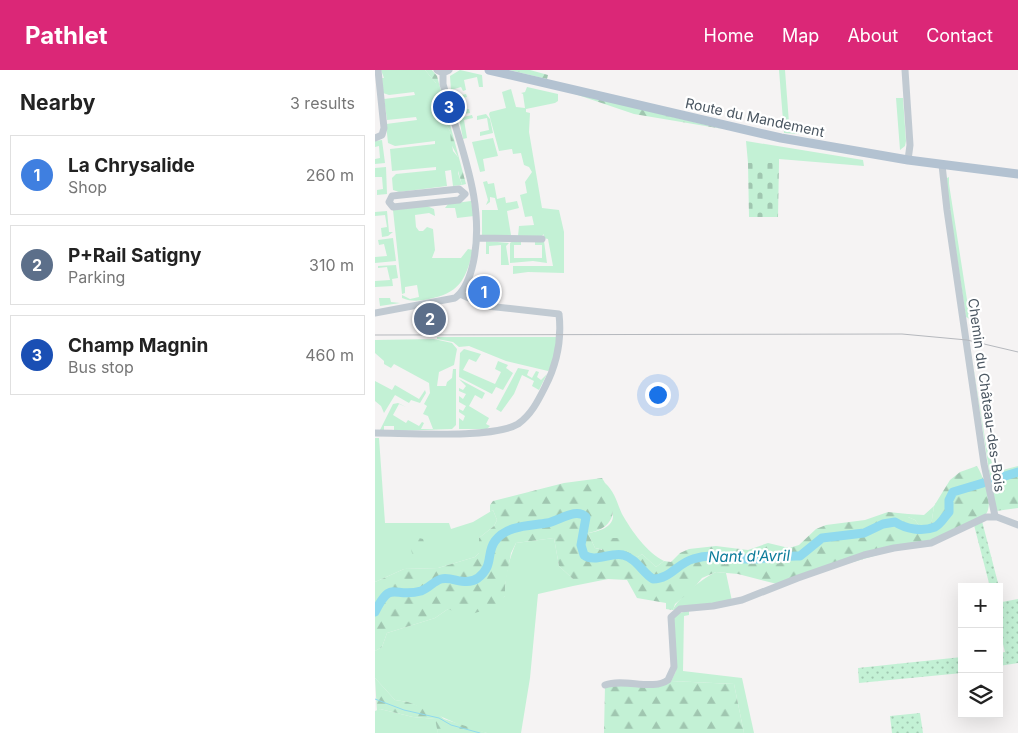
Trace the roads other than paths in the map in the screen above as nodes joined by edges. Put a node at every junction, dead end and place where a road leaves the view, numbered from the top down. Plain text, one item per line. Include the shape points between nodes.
1 (377, 70) edge
2 (489, 70) edge
3 (905, 70) edge
4 (443, 71) edge
5 (375, 138) edge
6 (908, 160) junction
7 (943, 165) junction
8 (1018, 174) edge
9 (451, 189) junction
10 (474, 192) junction
11 (465, 194) junction
12 (453, 200) junction
13 (477, 238) junction
14 (542, 239) dead end
15 (460, 294) junction
16 (375, 313) edge
17 (375, 433) edge
18 (995, 516) junction
19 (1018, 525) edge
20 (605, 685) dead end

1 - 5 street via 384,128 382,135
2 - 6 main road, Route du Mandement via 755,133
3 - 6 street
4 - 10 street via 443,84
6 - 7 main road, Route du Mandement
7 - 8 main road, Route du Mandement
7 - 18 street, Chemin du Château-des-Bois via 983,456
9 - 11 street via 461,189
9 - 12 street
9 - 12 street via 392,196 389,204 393,207
10 - 11 street
10 - 13 street
11 - 12 street via 461,199
13 - 14 street
13 - 15 street via 471,271
15 - 16 street via 454,298
15 - 17 street via 487,306 559,314 560,344 555,367 533,409 519,423 501,432
18 - 19 street
18 - 20 street via 986,517 931,543 864,555 742,600 680,609 671,617 674,667 669,680 660,684 617,681

